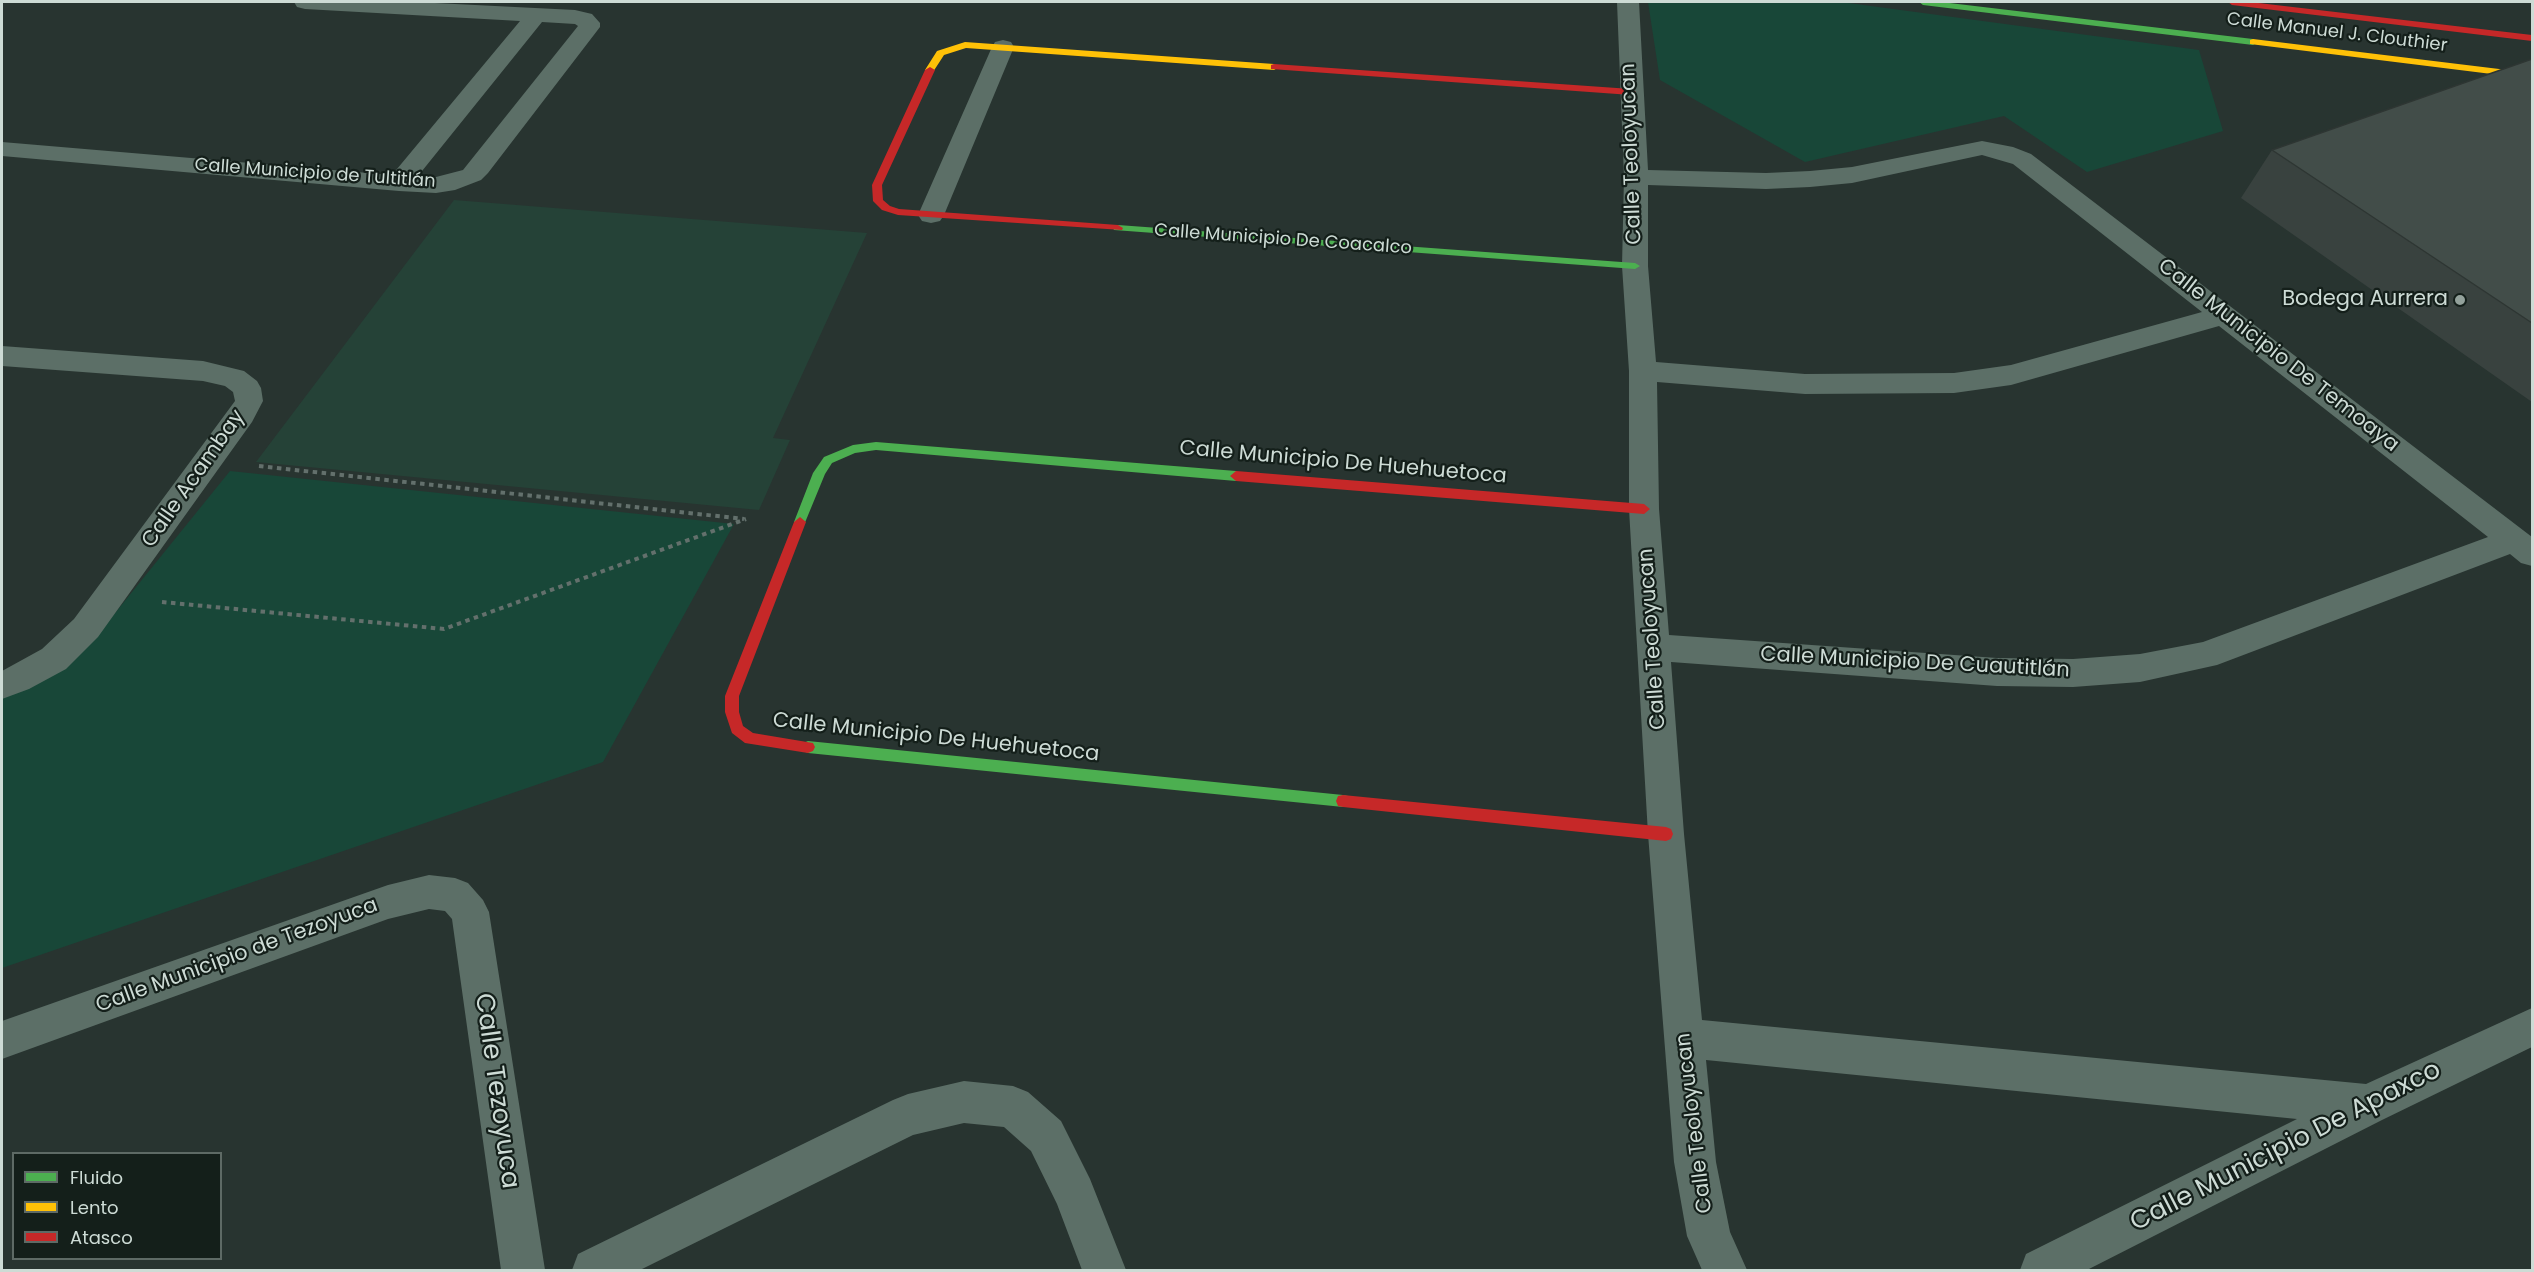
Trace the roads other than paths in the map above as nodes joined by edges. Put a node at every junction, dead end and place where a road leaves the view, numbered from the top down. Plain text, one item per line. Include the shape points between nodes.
1 (305, 2) edge
2 (1628, 2) edge
3 (1923, 2) edge
4 (2232, 2) edge
5 (2330, 2) edge
6 (2276, 4) edge
7 (536, 15) junction
8 (2348, 15) junction
9 (2532, 38) edge
10 (1003, 47) junction
11 (2532, 76) edge
12 (1631, 92) junction
13 (2, 149) edge
14 (1636, 177) junction
15 (399, 183) junction
16 (931, 215) junction
17 (1635, 266) junction
18 (2226, 315) junction
19 (2, 356) edge
20 (1643, 371) junction
21 (1644, 509) junction
22 (2523, 547) edge
23 (1653, 647) junction
24 (7, 680) edge
25 (1666, 834) junction
26 (470, 912) joint
27 (2532, 1027) edge
28 (1684, 1038) junction
29 (2, 1040) edge
30 (2367, 1105) junction
31 (523, 1270) edge
32 (594, 1270) edge
33 (1104, 1270) edge
34 (1725, 1270) edge
35 (2042, 1270) edge

1 - 7 street, Calle Municipio de Tultitlán
2 - 12 street, Calle Teoloyucan
3 - 11 street, Calle Manuel J. Clouthier
4 - 6 street, Calle Manuel J. Clouthier
5 - 8 street
6 - 8 street, Calle Manuel J. Clouthier
7 - 15 street
7 - 15 street, Calle Municipio de Tultitlán via 575,16 584,19 589,27 472,175 436,185
8 - 9 street, Calle Manuel J. Clouthier
10 - 12 street, Calle Municipio De Coacalco
10 - 16 street
10 - 16 street, Calle Municipio De Coacalco via 965,45 940,53 877,184 878,201 886,208
12 - 14 street, Calle Teoloyucan
13 - 15 street, Calle Municipio de Tultitlán
14 - 17 street, Calle Teoloyucan
14 - 18 street, Calle Municipio De Temoaya via 1810,179 1852,175 1982,148 2004,152 2022,159
16 - 17 street, Calle Municipio De Coacalco
17 - 20 street, Calle Teoloyucan
18 - 20 street via 2011,375 1954,383 1805,384
18 - 22 street, Calle Municipio De Temoaya
19 - 24 street, Calle Acambay via 203,371 234,378 247,388 249,401 86,628 54,659
20 - 21 street, Calle Teoloyucan
21 - 23 street, Calle Teoloyucan
21 - 25 street, Calle Municipio De Huehuetoca via 876,446 853,449 828,460 819,473 732,696 732,712 737,729 750,739 768,743
22 - 23 street, Calle Municipio De Cuautitlán via 2205,655 2140,668 2073,673 1998,672
23 - 25 street, Calle Teoloyucan
25 - 28 street, Calle Teoloyucan
26 - 29 street, Calle Municipio de Tezoyuca via 454,895 429,892 388,902
26 - 31 street, Calle Tezoyuca
27 - 30 street, Calle Municipio De Apaxco
28 - 30 street
28 - 34 street, Calle Teoloyucan via 1695,1162 1709,1236
30 - 35 street, Calle Municipio De Apaxco
32 - 33 street via 908,1115 964,1102 1013,1107 1046,1136 1075,1194

